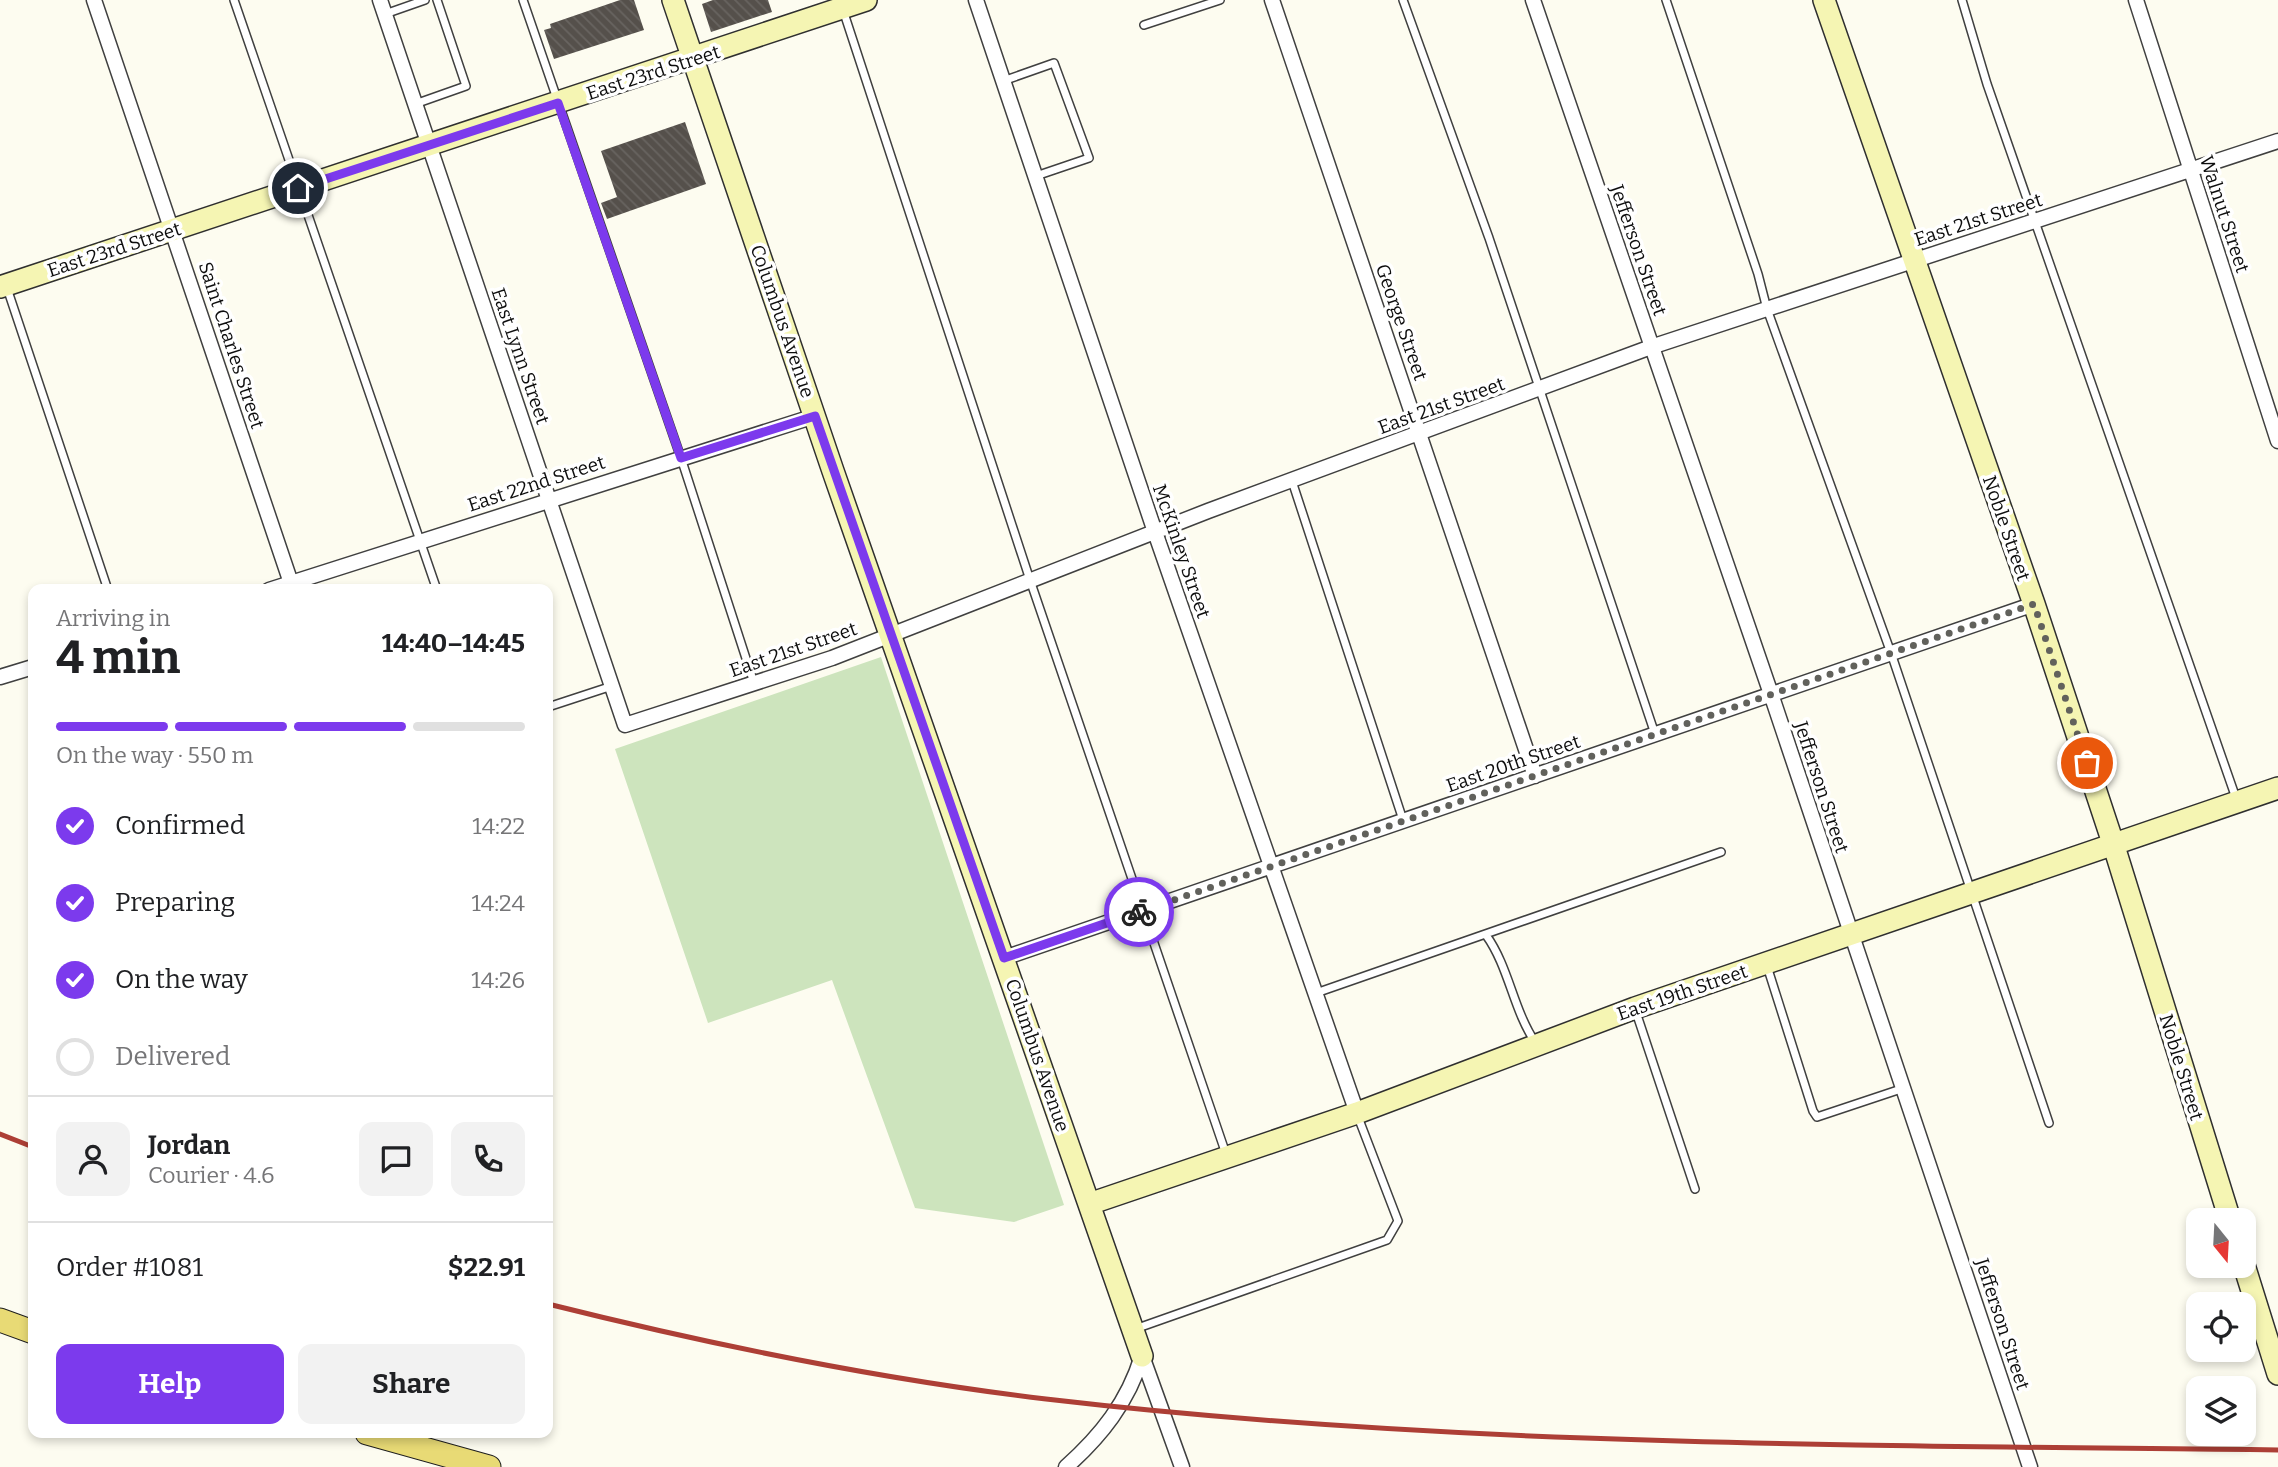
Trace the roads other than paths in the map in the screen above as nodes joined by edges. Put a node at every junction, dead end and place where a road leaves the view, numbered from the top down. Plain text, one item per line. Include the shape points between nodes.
1 (94, 0) edge
2 (234, 0) edge
3 (425, 0) edge
4 (437, 0) edge
5 (523, 0) edge
6 (673, 0) edge
7 (866, 0) edge
8 (976, 0) edge
9 (1220, 0) edge
10 (1272, 0) edge
11 (1403, 0) edge
12 (1533, 0) edge
13 (1666, 0) edge
14 (1824, 0) edge
15 (1962, 0) edge
16 (2136, 0) edge
17 (382, 7) edge
18 (842, 8) junction
19 (1144, 25) dead end
20 (693, 59) junction
21 (1003, 81) junction
22 (558, 103) junction
23 (415, 104) junction
24 (2278, 141) edge
25 (429, 145) junction
26 (2190, 169) junction
27 (1035, 176) junction
28 (298, 188) junction
29 (2035, 221) junction
30 (173, 230) junction
31 (1913, 261) junction
32 (3, 286) edge
33 (1767, 309) junction
34 (1651, 347) junction
35 (1539, 389) junction
36 (815, 416) junction
37 (1420, 433) junction
38 (2278, 440) edge
39 (681, 458) junction
40 (1292, 481) junction
41 (549, 499) junction
42 (1156, 532) junction
43 (420, 541) junction
44 (1030, 580) junction
45 (291, 583) junction
46 (106, 584) edge
47 (288, 584) edge
48 (435, 584) edge
49 (2034, 604) junction
50 (890, 634) junction
51 (1891, 653) junction
52 (28, 669) edge
53 (0, 677) edge
54 (754, 683) junction
55 (612, 687) junction
56 (1771, 694) junction
57 (553, 705) edge
58 (625, 725) joint
59 (1655, 734) junction
60 (1535, 776) junction
61 (2278, 788) edge
62 (2237, 801) junction
63 (1403, 821) junction
64 (2113, 843) junction
65 (1721, 852) dead end
66 (1271, 866) junction
67 (1971, 892) junction
68 (1143, 910) junction
69 (1850, 934) junction
70 (1486, 935) junction
71 (1004, 958) junction
72 (1766, 962) junction
73 (1315, 993) junction
74 (1634, 1008) junction
75 (1537, 1045) junction
76 (1904, 1088) junction
77 (1357, 1113) junction
78 (2049, 1123) dead end
79 (1227, 1158) junction
80 (1695, 1189) dead end
81 (1089, 1204) junction
82 (2226, 1208) edge
83 (2248, 1278) edge
84 (0, 1320) edge
85 (1133, 1329) junction
86 (28, 1330) edge
87 (1142, 1356) junction
88 (2278, 1374) edge
89 (385, 1438) edge
90 (489, 1467) edge
91 (1066, 1467) edge
92 (1182, 1467) edge
93 (2030, 1467) edge

1 - 30 street, Saint Charles Street
2 - 28 lane
3 - 17 lane
4 - 23 lane via 466,86
5 - 22 lane
6 - 20 street, Columbus Avenue
7 - 18 street, East 23rd Street
8 - 21 street, McKinley Street
9 - 19 lane
10 - 37 street, George Street
11 - 35 lane
12 - 34 street, Jefferson Street
13 - 33 lane
14 - 31 street, Noble Street
15 - 29 lane
16 - 26 street, Walnut Street
17 - 23 street, East Lynn Street
18 - 20 street, East 23rd Street
18 - 44 lane
20 - 22 street, East 23rd Street
20 - 36 street, Columbus Avenue
21 - 27 street, McKinley Street
21 - 27 lane via 1054,63 1089,158
22 - 25 street, East 23rd Street
22 - 39 lane
23 - 25 street, East Lynn Street
24 - 26 street, East 21st Street
25 - 28 street, East 23rd Street
25 - 41 street, East Lynn Street
26 - 29 street, East 21st Street
26 - 38 street, Walnut Street
27 - 42 street, McKinley Street
28 - 30 street, East 23rd Street
28 - 43 lane
29 - 31 street, East 21st Street
29 - 62 lane
30 - 32 street, East 23rd Street
30 - 45 street, Saint Charles Street
31 - 33 street, East 21st Street
31 - 49 street, Noble Street
32 - 46 lane
33 - 34 street, East 21st Street
33 - 51 lane
34 - 35 street, East 21st Street
34 - 56 street, Jefferson Street
35 - 37 street, East 21st Street
35 - 59 lane
36 - 39 street, East 22nd Street
36 - 50 street, Columbus Avenue
37 - 40 street, East 21st Street
37 - 60 street, George Street
39 - 41 street, East 22nd Street
39 - 54 lane
40 - 42 street, East 21st Street
40 - 63 lane
41 - 43 street, East 22nd Street
41 - 55 street, East Lynn Street
42 - 44 street, East 21st Street
42 - 66 street, McKinley Street
43 - 45 street, East 22nd Street
43 - 48 lane
44 - 50 street, East 21st Street
44 - 68 lane
45 - 47 street, East 22nd Street
49 - 51 street, East 20th Street
49 - 64 street, Noble Street
50 - 54 street, East 21st Street
50 - 71 street, Columbus Avenue
51 - 56 street, East 20th Street
51 - 67 lane
52 - 53 street
54 - 58 street, East 21st Street
55 - 57 lane
55 - 58 street, East Lynn Street
56 - 59 street, East 20th Street
56 - 69 street, Jefferson Street
59 - 60 street, East 20th Street
60 - 63 street, East 20th Street
61 - 62 street, East 19th Street
62 - 64 street, East 19th Street
63 - 66 street, East 20th Street
64 - 67 street, East 19th Street
64 - 82 street, Noble Street
65 - 70 lane
66 - 68 street, East 20th Street
66 - 73 street, McKinley Street
67 - 69 street, East 19th Street
67 - 78 lane
68 - 71 street, East 20th Street
68 - 79 lane
69 - 72 street, East 19th Street
69 - 76 street, Jefferson Street
70 - 73 lane
70 - 75 lane via 1496,948 1524,1025
71 - 81 street, Columbus Avenue
72 - 74 street, East 19th Street
72 - 76 lane via 1817,1117
73 - 77 street, McKinley Street
74 - 75 street, East 19th Street
74 - 80 lane
75 - 77 street, East 19th Street
76 - 93 street, Jefferson Street
77 - 79 street, East 19th Street
77 - 85 lane via 1398,1221 1387,1240
79 - 81 street, East 19th Street
81 - 85 street, Columbus Avenue
83 - 88 street
84 - 86 main road
85 - 87 street, Columbus Avenue
87 - 91 street via 1135,1381 1120,1406 1096,1439
87 - 92 street, Columbus Avenue
89 - 90 main road

